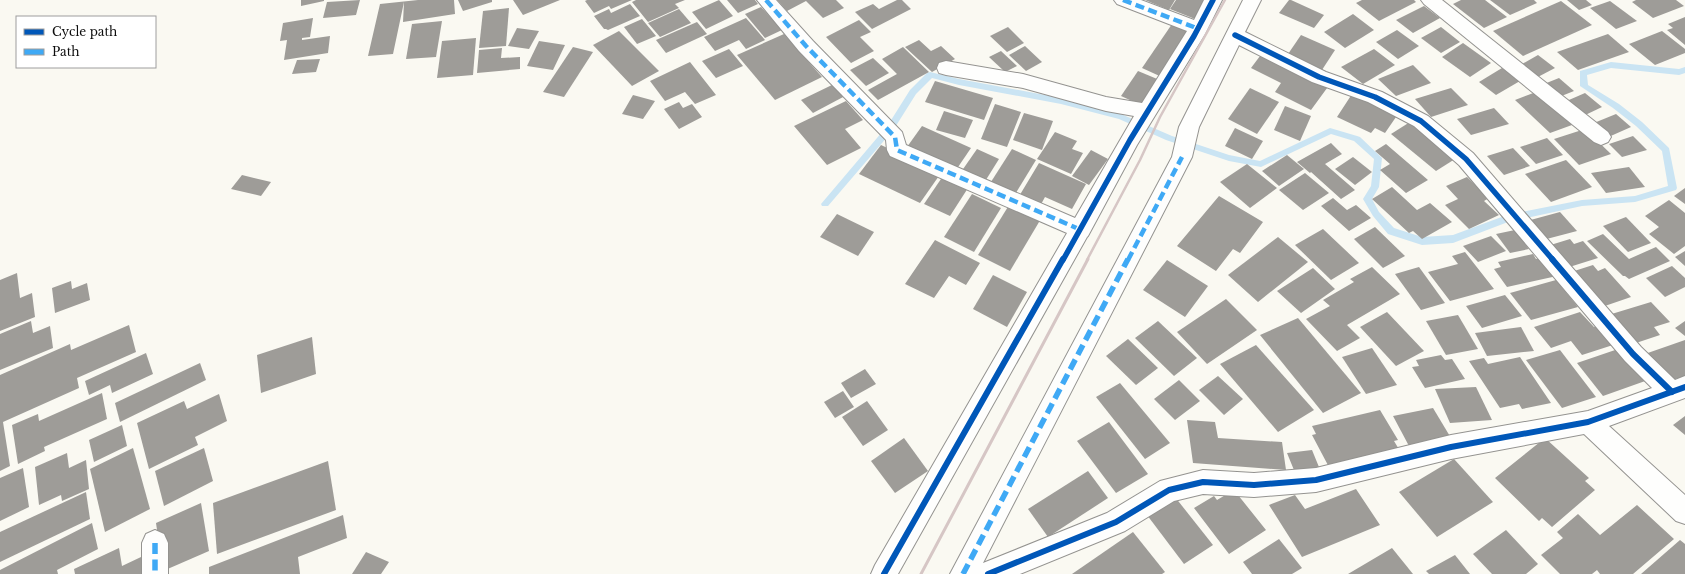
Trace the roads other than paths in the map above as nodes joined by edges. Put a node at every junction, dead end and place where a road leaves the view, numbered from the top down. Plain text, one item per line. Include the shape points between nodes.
1 (766, 0) edge
2 (1123, 0) edge
3 (1213, 0) edge
4 (1252, 0) edge
5 (1430, 0) edge
6 (1199, 29) junction
7 (1235, 36) junction
8 (946, 68) dead end
9 (1146, 116) junction
10 (1601, 137) dead end
11 (1081, 230) junction
12 (1678, 390) edge
13 (1588, 422) junction
14 (1685, 512) edge
15 (156, 543) dead end
16 (155, 574) edge
17 (884, 574) edge
18 (963, 574) edge
19 (988, 574) edge

1 - 11 street via 806,46 895,137 897,150
2 - 6 street
3 - 6 street
4 - 7 street
5 - 10 street
6 - 9 street
7 - 12 street via 1319,78 1375,97 1421,121 1466,159 1633,354
7 - 18 street via 1189,127 1182,157
8 - 9 street via 1023,81 1106,104 1124,106
9 - 11 street via 1131,138
11 - 17 street
12 - 13 street
13 - 14 street
13 - 19 street via 1451,447 1316,480 1254,485 1203,482 1169,490 1116,522
15 - 16 street

